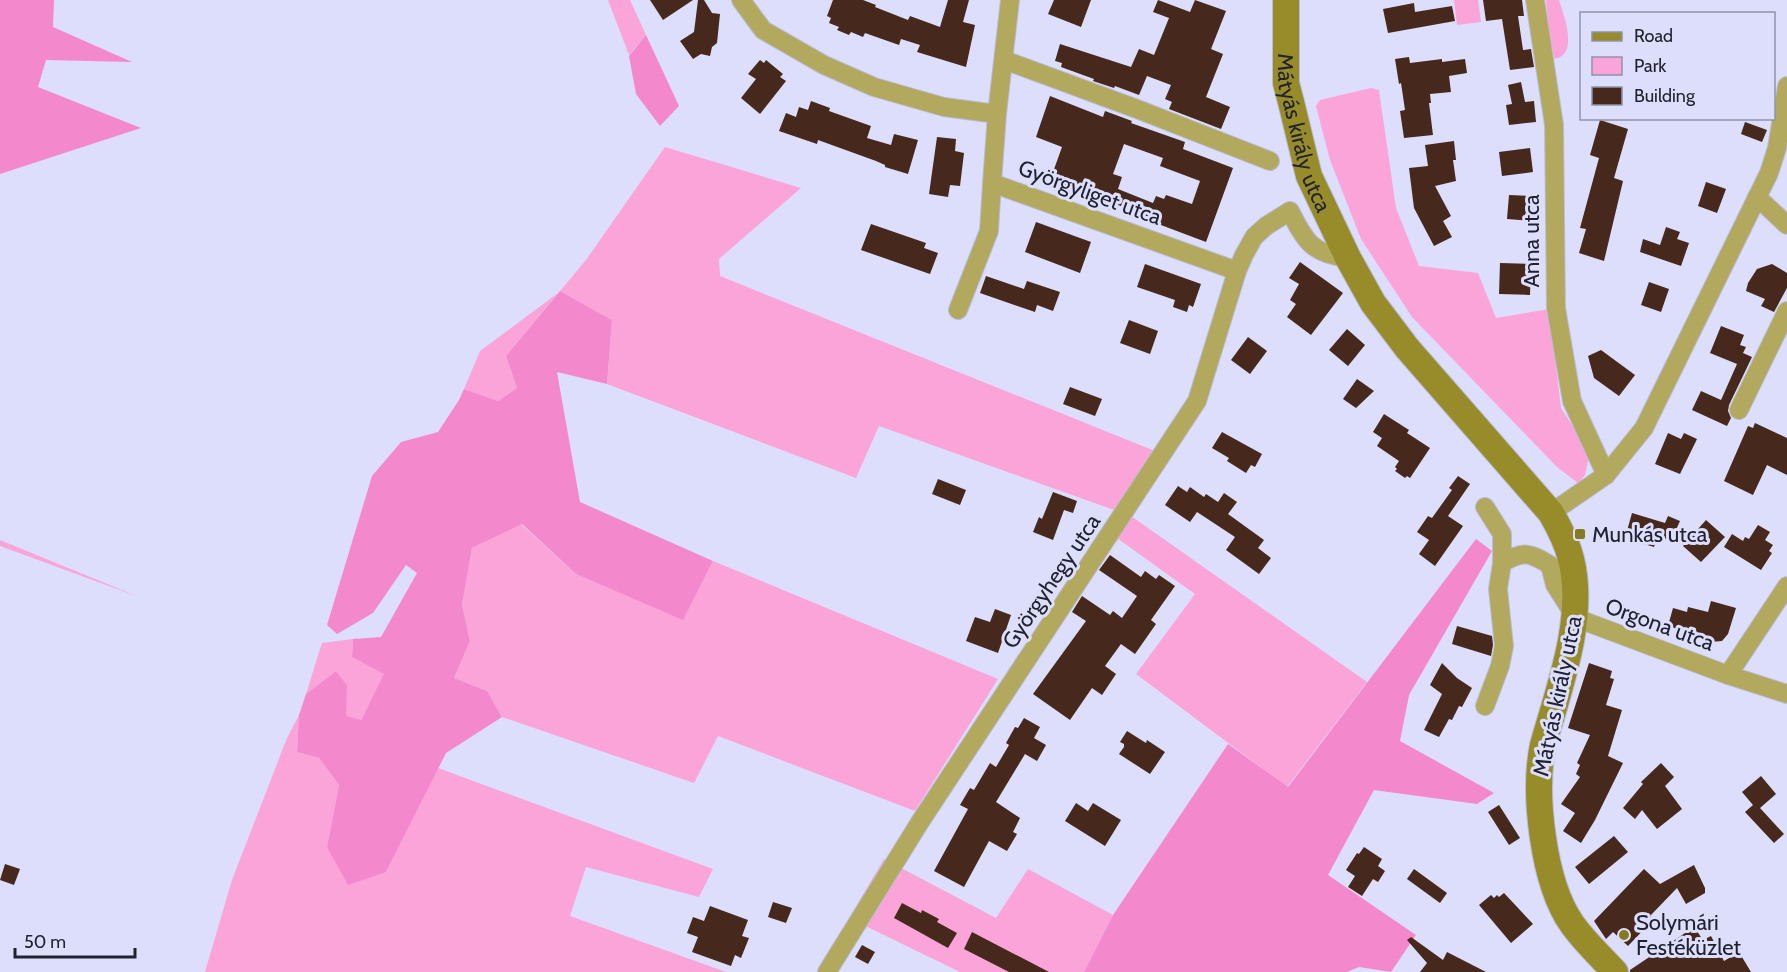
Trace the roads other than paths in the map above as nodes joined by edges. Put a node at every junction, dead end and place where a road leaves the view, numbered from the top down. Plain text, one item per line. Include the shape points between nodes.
1 (741, 0) edge
2 (1010, 0) edge
3 (1286, 0) edge
4 (1535, 0) edge
5 (1004, 60) junction
6 (1787, 86) edge
7 (997, 114) junction
8 (1270, 161) dead end
9 (992, 183) junction
10 (1757, 197) junction
11 (1290, 211) joint
12 (1787, 225) edge
13 (1348, 258) junction
14 (1237, 271) junction
15 (958, 310) dead end
16 (1787, 311) edge
17 (1739, 410) dead end
18 (1606, 475) junction
19 (1485, 507) dead end
20 (1551, 513) junction
21 (1502, 563) junction
22 (1787, 586) edge
23 (1576, 618) junction
24 (1728, 675) junction
25 (1787, 694) edge
26 (1485, 706) dead end
27 (826, 972) edge
28 (1615, 972) edge

1 - 7 street via 763,30 824,65 874,87 944,107
2 - 5 street, Györgyliget utca
3 - 13 main road, Mátyás király utca via 1286,83 1309,176
4 - 18 street, Anna utca via 1554,125 1556,308 1572,401
5 - 7 street, Györgyliget utca
5 - 8 street
6 - 10 street via 1778,148
7 - 9 street, Györgyliget utca
9 - 14 street, Györgyliget utca
9 - 15 street via 989,231
10 - 12 street
10 - 18 street via 1644,428
11 - 13 street, Mátyás király utca via 1303,237 1317,251
11 - 14 street, Györgyhegy utca via 1254,237
13 - 20 main road, Mátyás király utca via 1373,303 1407,348
14 - 27 street, Györgyhegy utca via 1197,401
16 - 17 street
18 - 20 street
19 - 21 street via 1502,534
20 - 23 main road, Mátyás király utca via 1571,559
21 - 23 street via 1513,556 1532,554 1550,565 1555,585
21 - 26 street via 1498,589 1504,646
22 - 24 street, Orgona utca
23 - 24 street, Orgona utca
23 - 28 main road, Mátyás király utca via 1540,760 1539,803 1543,837 1559,898 1571,923
24 - 25 street, Orgona utca

